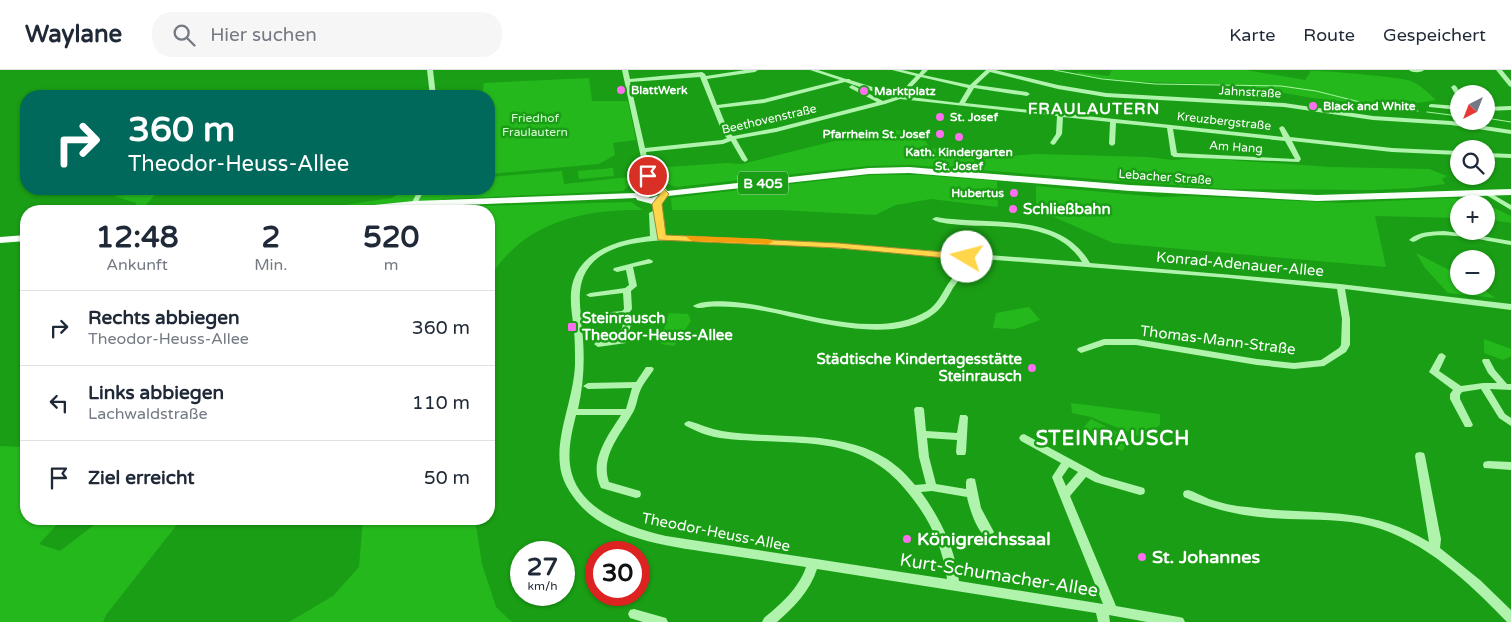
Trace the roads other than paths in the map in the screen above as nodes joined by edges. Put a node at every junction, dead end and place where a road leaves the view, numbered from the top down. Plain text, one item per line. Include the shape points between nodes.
1 (430, 70) edge
2 (625, 70) edge
3 (755, 70) edge
4 (813, 70) edge
5 (895, 70) edge
6 (925, 70) edge
7 (989, 70) edge
8 (1412, 70) edge
9 (1421, 70) edge
10 (1499, 70) edge
11 (1008, 72) edge
12 (703, 76) junction
13 (920, 76) junction
14 (627, 81) junction
15 (846, 81) junction
16 (1511, 84) edge
17 (972, 86) junction
18 (432, 90) edge
19 (1027, 94) dead end
20 (899, 97) junction
21 (883, 102) junction
22 (961, 105) junction
23 (1431, 106) dead end
24 (715, 107) junction
25 (1450, 107) edge
26 (1511, 108) edge
27 (1495, 109) edge
28 (1060, 115) junction
29 (1113, 121) junction
30 (1235, 123) dead end
31 (1170, 127) junction
32 (1282, 128) dead end
33 (1511, 132) edge
34 (1239, 134) junction
35 (732, 139) junction
36 (1288, 139) junction
37 (1053, 143) dead end
38 (1112, 144) dead end
39 (642, 150) junction
40 (1450, 153) edge
41 (1495, 155) edge
42 (1511, 156) edge
43 (745, 160) dead end
44 (648, 176) junction
45 (641, 192) junction
46 (1485, 192) junction
47 (1511, 192) edge
48 (419, 195) edge
49 (657, 196) junction
50 (414, 204) junction
51 (404, 205) edge
52 (1511, 208) edge
53 (936, 219) dead end
54 (20, 238) edge
55 (658, 238) junction
56 (0, 240) edge
57 (1413, 240) dead end
58 (1511, 243) edge
59 (967, 256) junction
60 (649, 261) dead end
61 (629, 266) junction
62 (1088, 266) junction
63 (617, 270) dead end
64 (1340, 286) junction
65 (627, 290) junction
66 (590, 295) dead end
67 (697, 306) dead end
68 (1511, 307) edge
69 (625, 313) junction
70 (578, 318) junction
71 (598, 344) dead end
72 (1081, 350) dead end
73 (1442, 356) dead end
74 (1486, 361) dead end
75 (648, 369) dead end
76 (638, 385) junction
77 (588, 386) dead end
78 (1483, 386) junction
79 (1507, 387) edge
80 (1459, 389) junction
81 (920, 409) dead end
82 (572, 412) junction
83 (629, 412) junction
84 (963, 417) dead end
85 (1511, 423) edge
86 (689, 424) dead end
87 (1468, 425) dead end
88 (921, 434) junction
89 (961, 437) junction
90 (1024, 438) dead end
91 (961, 452) dead end
92 (1420, 456) dead end
93 (1067, 461) junction
94 (1488, 465) dead end
95 (1511, 466) edge
96 (1085, 471) junction
97 (971, 482) dead end
98 (932, 487) junction
99 (914, 489) junction
100 (1140, 491) dead end
101 (636, 494) dead end
102 (971, 494) junction
103 (1065, 494) junction
104 (1188, 494) dead end
105 (988, 532) dead end
106 (1434, 550) junction
107 (813, 564) junction
108 (954, 584) junction
109 (1107, 609) junction
110 (634, 614) dead end
111 (1511, 618) edge
112 (662, 622) edge
113 (768, 622) edge
114 (1104, 622) edge
115 (1179, 622) edge

1 - 18 street
2 - 14 street
3 - 12 street
4 - 15 street, Kreuzbergstraße
5 - 13 street
6 - 13 street
7 - 11 street, Jahnstraße
7 - 17 street
8 - 9 street
10 - 16 street
11 - 33 street, Jahnstraße via 1070,89 1116,96 1284,105
12 - 14 street
12 - 24 street
13 - 17 street
13 - 20 street
14 - 39 street
15 - 20 street, Kreuzbergstraße
15 - 21 street
15 - 24 street via 764,102
17 - 19 street
17 - 22 street
20 - 21 street, Beethovenstraße
20 - 22 street, Kreuzbergstraße
21 - 35 street, Beethovenstraße
22 - 28 street, Kreuzbergstraße
23 - 25 street
24 - 35 street via 726,134
26 - 27 street
28 - 29 street, Kreuzbergstraße
28 - 37 street via 1060,130
29 - 31 street, Kreuzbergstraße
29 - 38 street
30 - 34 street
31 - 34 street, Kreuzbergstraße
31 - 36 street, Am Hang via 1174,155 1297,161
32 - 36 street
34 - 36 street, Kreuzbergstraße
35 - 39 street, Beethovenstraße
35 - 43 street
36 - 40 street, Kreuzbergstraße
39 - 44 street
41 - 42 street
44 - 45 street
44 - 49 street
45 - 49 main road
45 - 49 main road via 643,200
45 - 50 main road
46 - 47 main road, Lebacher Straße / B 405
46 - 49 main road, Lebacher Straße / B 405 via 1317,198 1130,188 931,170 869,171
46 - 52 street
48 - 50 street
49 - 55 street via 652,208
50 - 51 main road
53 - 62 street via 955,223 1031,226 1066,242
54 - 56 main road
55 - 59 street, Theodor-Heuss-Allee via 786,242
55 - 70 street, Theodor-Heuss-Allee via 618,245 586,265 576,286
57 - 58 street via 1419,235 1438,234
59 - 62 street, Konrad-Adenauer-Allee
59 - 67 street via 936,308 899,325 832,322 730,305
60 - 61 street
61 - 63 street
61 - 65 street via 634,286
62 - 64 street, Konrad-Adenauer-Allee
64 - 68 street, Konrad-Adenauer-Allee
64 - 72 street, Thomas-Mann-Straße via 1347,342 1338,355 1321,363 1261,362 1123,342 1095,343
65 - 66 street
65 - 69 street via 628,309
69 - 70 street
69 - 71 street via 627,324 623,341
70 - 82 street, Theodor-Heuss-Allee via 579,373
73 - 80 street via 1434,372
74 - 79 street
75 - 76 street
76 - 77 street
76 - 83 street
78 - 79 street
78 - 80 street
78 - 85 street via 1502,416
80 - 87 street via 1454,394 1455,399
81 - 88 street
82 - 83 street
82 - 107 street, Theodor-Heuss-Allee via 563,448 566,472 581,499 600,515 658,539
83 - 101 street via 605,451 602,480 610,488
84 - 89 street
86 - 99 street via 714,434 815,440 849,446 890,465
88 - 89 street
88 - 98 street
89 - 91 street
90 - 93 street
92 - 106 street via 1435,539
93 - 96 street
93 - 103 street via 1057,477
94 - 95 street
96 - 100 street via 1099,479
96 - 103 street
97 - 102 street
98 - 99 street
98 - 102 street
99 - 108 street via 946,549
102 - 105 street via 975,513
103 - 109 street
104 - 106 street via 1212,504 1244,511 1364,520 1404,534
106 - 111 street via 1476,582
107 - 108 street, Kurt-Schumacher-Allee
107 - 113 street via 802,588
108 - 109 street, Kurt-Schumacher-Allee
109 - 114 street
109 - 115 street, Kurt-Schumacher-Allee
110 - 112 street

